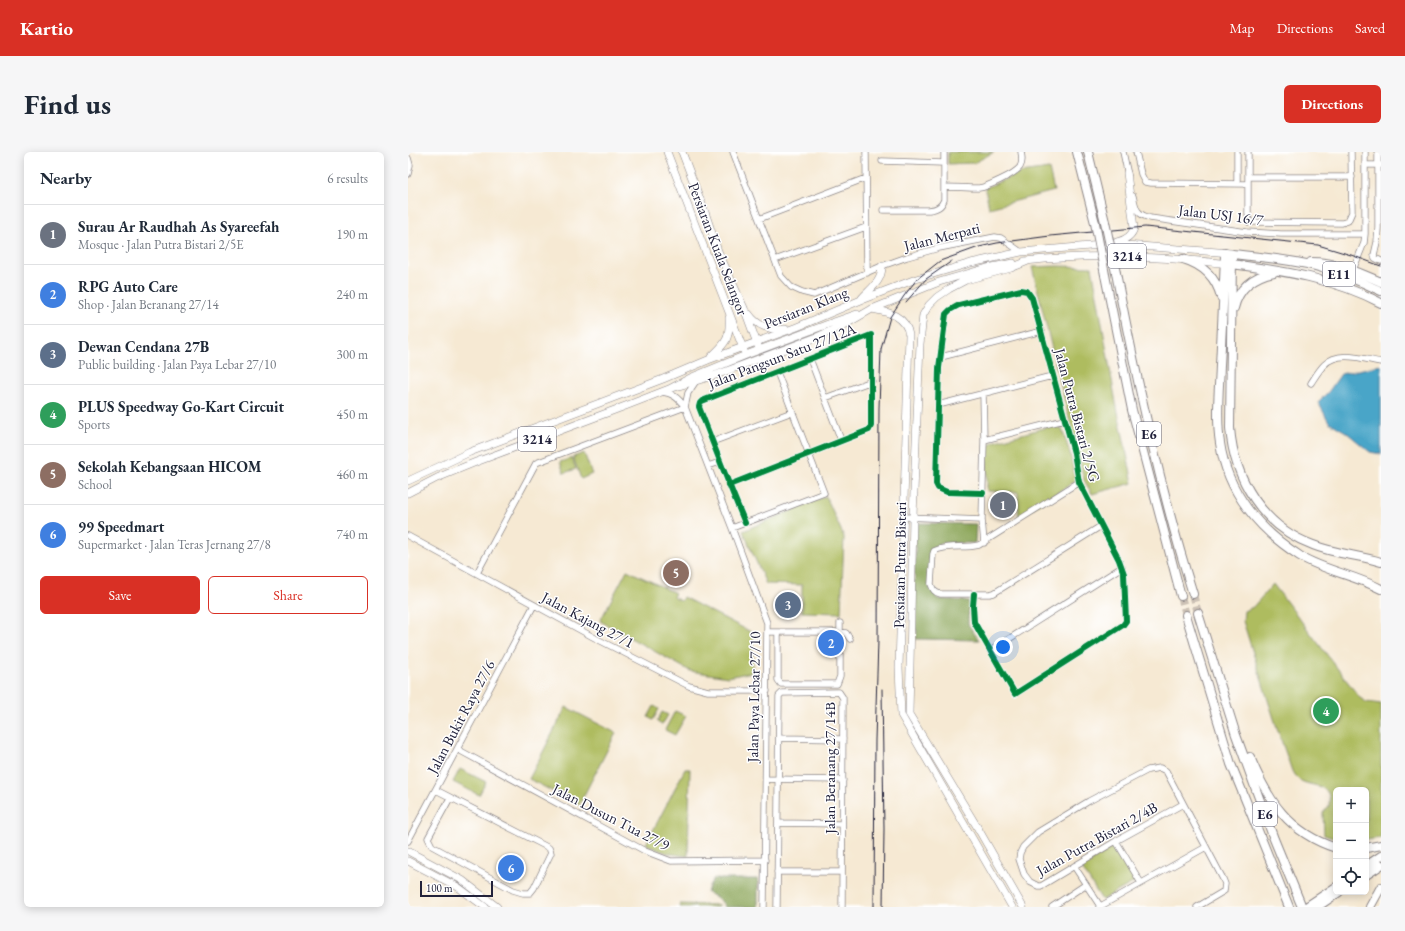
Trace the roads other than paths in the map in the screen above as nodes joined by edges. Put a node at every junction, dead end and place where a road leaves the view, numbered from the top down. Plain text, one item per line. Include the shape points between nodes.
1 (667, 152) edge
2 (682, 152) edge
3 (733, 152) edge
4 (866, 152) edge
5 (944, 152) edge
6 (1021, 152) edge
7 (1077, 152) edge
8 (1088, 152) edge
9 (1123, 152) edge
10 (1136, 152) edge
11 (1237, 152) edge
12 (1248, 152) edge
13 (1351, 152) edge
14 (1365, 152) edge
15 (1378, 152) edge
16 (408, 158) edge
17 (882, 161) dead end
18 (943, 163) junction
19 (1365, 165) junction
20 (1380, 165) edge
21 (1127, 173) junction
22 (408, 174) edge
23 (1248, 177) junction
24 (1352, 177) junction
25 (866, 178) junction
26 (1237, 184) junction
27 (1248, 184) junction
28 (944, 187) junction
29 (884, 210) dead end
30 (759, 219) junction
31 (866, 227) junction
32 (1380, 228) edge
33 (1365, 234) junction
34 (1113, 244) junction
35 (1021, 252) junction
36 (1229, 253) junction
37 (1183, 259) junction
38 (775, 260) junction
39 (1028, 261) junction
40 (1381, 261) edge
41 (1295, 262) junction
42 (1228, 263) junction
43 (882, 266) junction
44 (1353, 270) junction
45 (1279, 271) junction
46 (867, 273) junction
47 (1381, 282) edge
48 (1381, 291) edge
49 (1365, 295) junction
50 (861, 300) junction
51 (1381, 303) edge
52 (1381, 307) edge
53 (744, 308) junction
54 (872, 309) junction
55 (1222, 310) junction
56 (865, 312) junction
57 (729, 313) junction
58 (1231, 317) junction
59 (797, 327) junction
60 (1042, 331) junction
61 (756, 342) junction
62 (743, 347) junction
63 (759, 350) junction
64 (746, 355) junction
65 (941, 357) junction
66 (810, 359) junction
67 (708, 360) junction
68 (1381, 362) edge
69 (777, 372) junction
70 (1052, 376) junction
71 (696, 381) junction
72 (872, 381) junction
73 (1311, 383) dead end
74 (669, 388) junction
75 (661, 392) junction
76 (983, 393) junction
77 (825, 398) junction
78 (938, 405) junction
79 (685, 407) junction
80 (792, 412) junction
81 (1064, 420) junction
82 (841, 440) junction
83 (984, 440) junction
84 (712, 442) junction
85 (808, 454) junction
86 (720, 462) junction
87 (708, 466) junction
88 (408, 481) edge
89 (1079, 482) junction
90 (729, 485) junction
91 (408, 493) edge
92 (983, 493) junction
93 (913, 516) junction
94 (904, 517) junction
95 (982, 520) junction
96 (745, 523) junction
97 (1101, 526) junction
98 (732, 528) junction
99 (408, 536) edge
100 (984, 543) junction
101 (1381, 562) edge
102 (1122, 567) junction
103 (477, 574) junction
104 (1381, 589) edge
105 (974, 594) junction
106 (1193, 594) tunnel mouth
107 (1181, 596) tunnel mouth
108 (534, 605) junction
109 (1198, 613) tunnel mouth
110 (1186, 615) tunnel mouth
111 (840, 623) dead end
112 (768, 632) junction
113 (778, 632) junction
114 (840, 632) junction
115 (850, 639) dead end
116 (990, 650) junction
117 (767, 691) junction
118 (1236, 735) junction
119 (779, 738) junction
120 (843, 739) junction
121 (457, 749) junction
122 (766, 779) junction
123 (778, 779) junction
124 (843, 780) junction
125 (436, 790) junction
126 (450, 798) junction
127 (1183, 804) junction
128 (778, 823) junction
129 (842, 824) junction
130 (409, 840) edge
131 (1116, 841) junction
132 (1381, 845) edge
133 (1206, 847) junction
134 (1333, 847) edge
135 (1369, 847) edge
136 (410, 852) edge
137 (1381, 856) edge
138 (765, 860) junction
139 (408, 862) edge
140 (1369, 864) edge
141 (1381, 865) edge
142 (1074, 866) junction
143 (777, 872) junction
144 (842, 872) junction
145 (1369, 872) edge
146 (1141, 883) junction
147 (460, 884) junction
148 (1085, 885) junction
149 (1381, 887) edge
150 (1333, 889) edge
151 (1335, 895) edge
152 (485, 907) edge
153 (497, 907) edge
154 (764, 907) edge
155 (777, 907) edge
156 (842, 907) edge
157 (1012, 907) edge
158 (1023, 907) edge
159 (1052, 907) edge
160 (1099, 907) edge
161 (1198, 907) edge
162 (1290, 907) edge
163 (1302, 907) edge
164 (1306, 907) edge
165 (1317, 907) edge
166 (1370, 907) edge

1 - 57 main road, Persiaran Kuala Selangor
2 - 53 main road, Persiaran Kuala Selangor via 718,251
3 - 30 street, Jalan Merpati
4 - 25 street
5 - 18 street
6 - 28 street via 1021,166 988,186
7 - 107 highway, E6, bridge via 1095,223 1132,410
8 - 106 highway, E6, bridge via 1155,458
9 - 21 street, Jalan USJ 16/7
10 - 26 street via 1145,182
11 - 26 street
12 - 23 street
13 - 24 street
14 - 19 street
15 - 20 street
16 - 22 street
17 - 18 street
18 - 28 street
19 - 20 street
19 - 33 street
20 - 32 street
21 - 33 street, Jalan USJ 16/7 via 1139,214 1150,218 1247,232
21 - 34 main road via 1134,228 1126,239
23 - 24 street
23 - 27 street
24 - 27 street via 1352,215 1348,221 1342,223 1249,222
25 - 30 street
25 - 31 street
26 - 27 street
28 - 29 street via 944,200 942,206 937,209
30 - 38 street, Jalan Merpati
31 - 38 street
31 - 46 street
32 - 40 street via 1374,255
33 - 44 street
34 - 35 main road, Persiaran Klang / 3214
34 - 36 main road, Persiaran Klang / 3214
35 - 43 street, Jalan Merpati via 1001,238 995,237 939,248
35 - 50 main road, Persiaran Klang / 3214 via 922,277
36 - 41 highway, E11
36 - 42 highway
37 - 39 main road, Persiaran Klang / 3214 via 1070,256
37 - 42 main road, Persiaran Klang / 3214
37 - 55 highway via 1193,262 1209,273 1220,290
38 - 46 street, Jalan Merpati via 781,276 791,287 814,295
39 - 54 main road, Persiaran Klang / 3214 via 964,274
39 - 93 main road, Persiaran Putra Bistari via 966,280 937,297 923,315
41 - 44 highway via 1330,263
41 - 48 highway, E11 via 1329,270
42 - 45 highway, E11
42 - 55 highway
42 - 58 highway
43 - 46 street, Jalan Merpati
43 - 50 main road via 882,275 878,282
44 - 47 highway
45 - 49 highway, E11 via 1312,277
45 - 58 highway via 1263,274 1247,285 1240,292
49 - 51 highway, E11
49 - 52 highway
50 - 59 main road, Persiaran Klang / 3214
53 - 59 main road via 753,321 762,326 780,329
53 - 61 main road, Persiaran Kuala Selangor
54 - 56 main road, Persiaran Klang / 3214
54 - 94 main road, Persiaran Putra Bistari via 899,317 908,327
55 - 104 highway via 1219,433 1225,465 1237,494 1265,528 1301,556
56 - 63 main road, Persiaran Klang
56 - 71 main road, Persiaran Klang / 3214 via 818,337
57 - 62 main road, Persiaran Kuala Selangor
57 - 67 main road via 730,332 727,340
58 - 101 highway via 1231,441 1239,472 1250,494 1269,517 1300,540 1325,550
59 - 61 main road, Persiaran Klang / 3214
60 - 65 street
60 - 65 street, Jalan Putra Bistari 2/5G via 1031,294 1021,290 1009,292 959,305 950,310 946,314
60 - 70 street, Jalan Putra Bistari 2/5G
61 - 62 main road, Persiaran Klang / 3214
61 - 63 main road, Persiaran Kuala Selangor
62 - 64 main road, Persiaran Kuala Selangor
62 - 67 main road, Persiaran Klang / 3214
63 - 64 main road, Persiaran Klang
64 - 74 main road, Persiaran Klang
65 - 78 street
66 - 69 street, Jalan Pangsun Satu 27/12A
66 - 72 street, Jalan Pangsun Satu 27/12A via 871,335
66 - 77 street
67 - 88 main road, Persiaran Klang / 3214 via 470,452
68 - 73 street via 1334,358 1324,365
69 - 80 street
69 - 84 street, Jalan Pangsun Satu 27/12A via 702,400 699,407
70 - 76 street
70 - 81 street, Jalan Putra Bistari 2/5G
71 - 74 main road, Persiaran Klang / 3214
71 - 79 street via 688,393
72 - 77 street
72 - 82 street via 869,430
74 - 75 main road, Persiaran Klang / 3214
75 - 79 street, Jalan Paya Lebar 27/10 via 676,396
75 - 91 main road, Persiaran Klang / 3214 via 476,462
76 - 78 street
76 - 83 street
77 - 82 street
78 - 92 street via 938,488 947,492
79 - 87 street, Jalan Paya Lebar 27/10
79 - 103 street via 536,463
80 - 84 street
80 - 85 street
81 - 83 street
81 - 89 street, Jalan Putra Bistari 2/5G
82 - 85 street
83 - 92 street
84 - 86 street
85 - 90 street
85 - 96 street via 824,493
86 - 87 street
86 - 90 street
87 - 98 street, Jalan Paya Lebar 27/10
89 - 97 street, Jalan Putra Bistari 2/5G
89 - 100 street
90 - 96 street
92 - 95 street
93 - 94 street
93 - 95 street
93 - 158 main road, Persiaran Putra Bistari via 909,714
94 - 157 main road, Persiaran Putra Bistari via 901,715
95 - 100 street
96 - 98 street
97 - 102 street, Jalan Putra Bistari 2/5G
97 - 105 street via 994,593
98 - 112 street, Jalan Paya Lebar 27/10 via 763,609
99 - 103 street, Jalan Kajang 27/1
100 - 105 street via 974,547 941,548 933,554 931,584 934,592
102 - 116 street
102 - 116 street, Jalan Putra Bistari 2/5G via 1127,616 1123,626 1014,694
103 - 108 street, Jalan Kajang 27/1
105 - 116 street via 974,622
108 - 117 street, Jalan Kajang 27/1 via 690,686 708,691
108 - 121 street, Jalan Bukit Raya 27/6
109 - 118 highway, E6
110 - 162 highway, E6 via 1231,764
111 - 114 street
112 - 113 street
112 - 117 street, Jalan Paya Lebar 27/10
113 - 114 street
113 - 114 street via 780,684 837,684 840,676
114 - 115 street via 846,633
117 - 122 street, Jalan Paya Lebar 27/10
118 - 134 highway via 1246,748 1265,789 1284,817 1306,835
118 - 163 highway, E6
119 - 120 street
119 - 120 street, Jalan Beranang 27/14B via 779,696 782,693 839,692 843,698
119 - 123 street
120 - 124 street, Jalan Beranang 27/14B
121 - 125 street, Jalan Bukit Raya 27/6
121 - 138 street, Jalan Dusun Tua 27/9 via 664,859
122 - 123 street
122 - 138 street, Jalan Paya Lebar 27/10
123 - 124 street
123 - 128 street
124 - 129 street, Jalan Beranang 27/14B
125 - 126 street
125 - 130 street, Jalan Bukit Raya 27/6
126 - 126 street via 549,848 551,853 530,892 513,890 432,846 428,838
127 - 131 street, Jalan Putra Bistari 2/4B
127 - 133 street
127 - 142 street, Jalan Putra Bistari 2/4B via 1166,771 1152,768 1089,801 1038,832 1020,853 1019,859 1024,874 1030,882 1038,886
128 - 129 street
128 - 143 street
129 - 144 street, Jalan Beranang 27/14B
130 - 136 street, Jalan Bukit Raya 27/6
131 - 142 street, Jalan Putra Bistari 2/4B
131 - 146 street
132 - 135 highway
133 - 146 street
133 - 161 street via 1225,884 1221,894
136 - 147 main road
137 - 140 highway
138 - 154 street, Jalan Paya Lebar 27/10
139 - 147 main road
141 - 145 highway
142 - 148 street
143 - 144 street
143 - 155 street
144 - 156 street, Jalan Beranang 27/14B
146 - 160 street
147 - 152 main road
147 - 153 main road
148 - 159 street
148 - 160 street
149 - 166 highway
150 - 164 highway
151 - 165 highway

